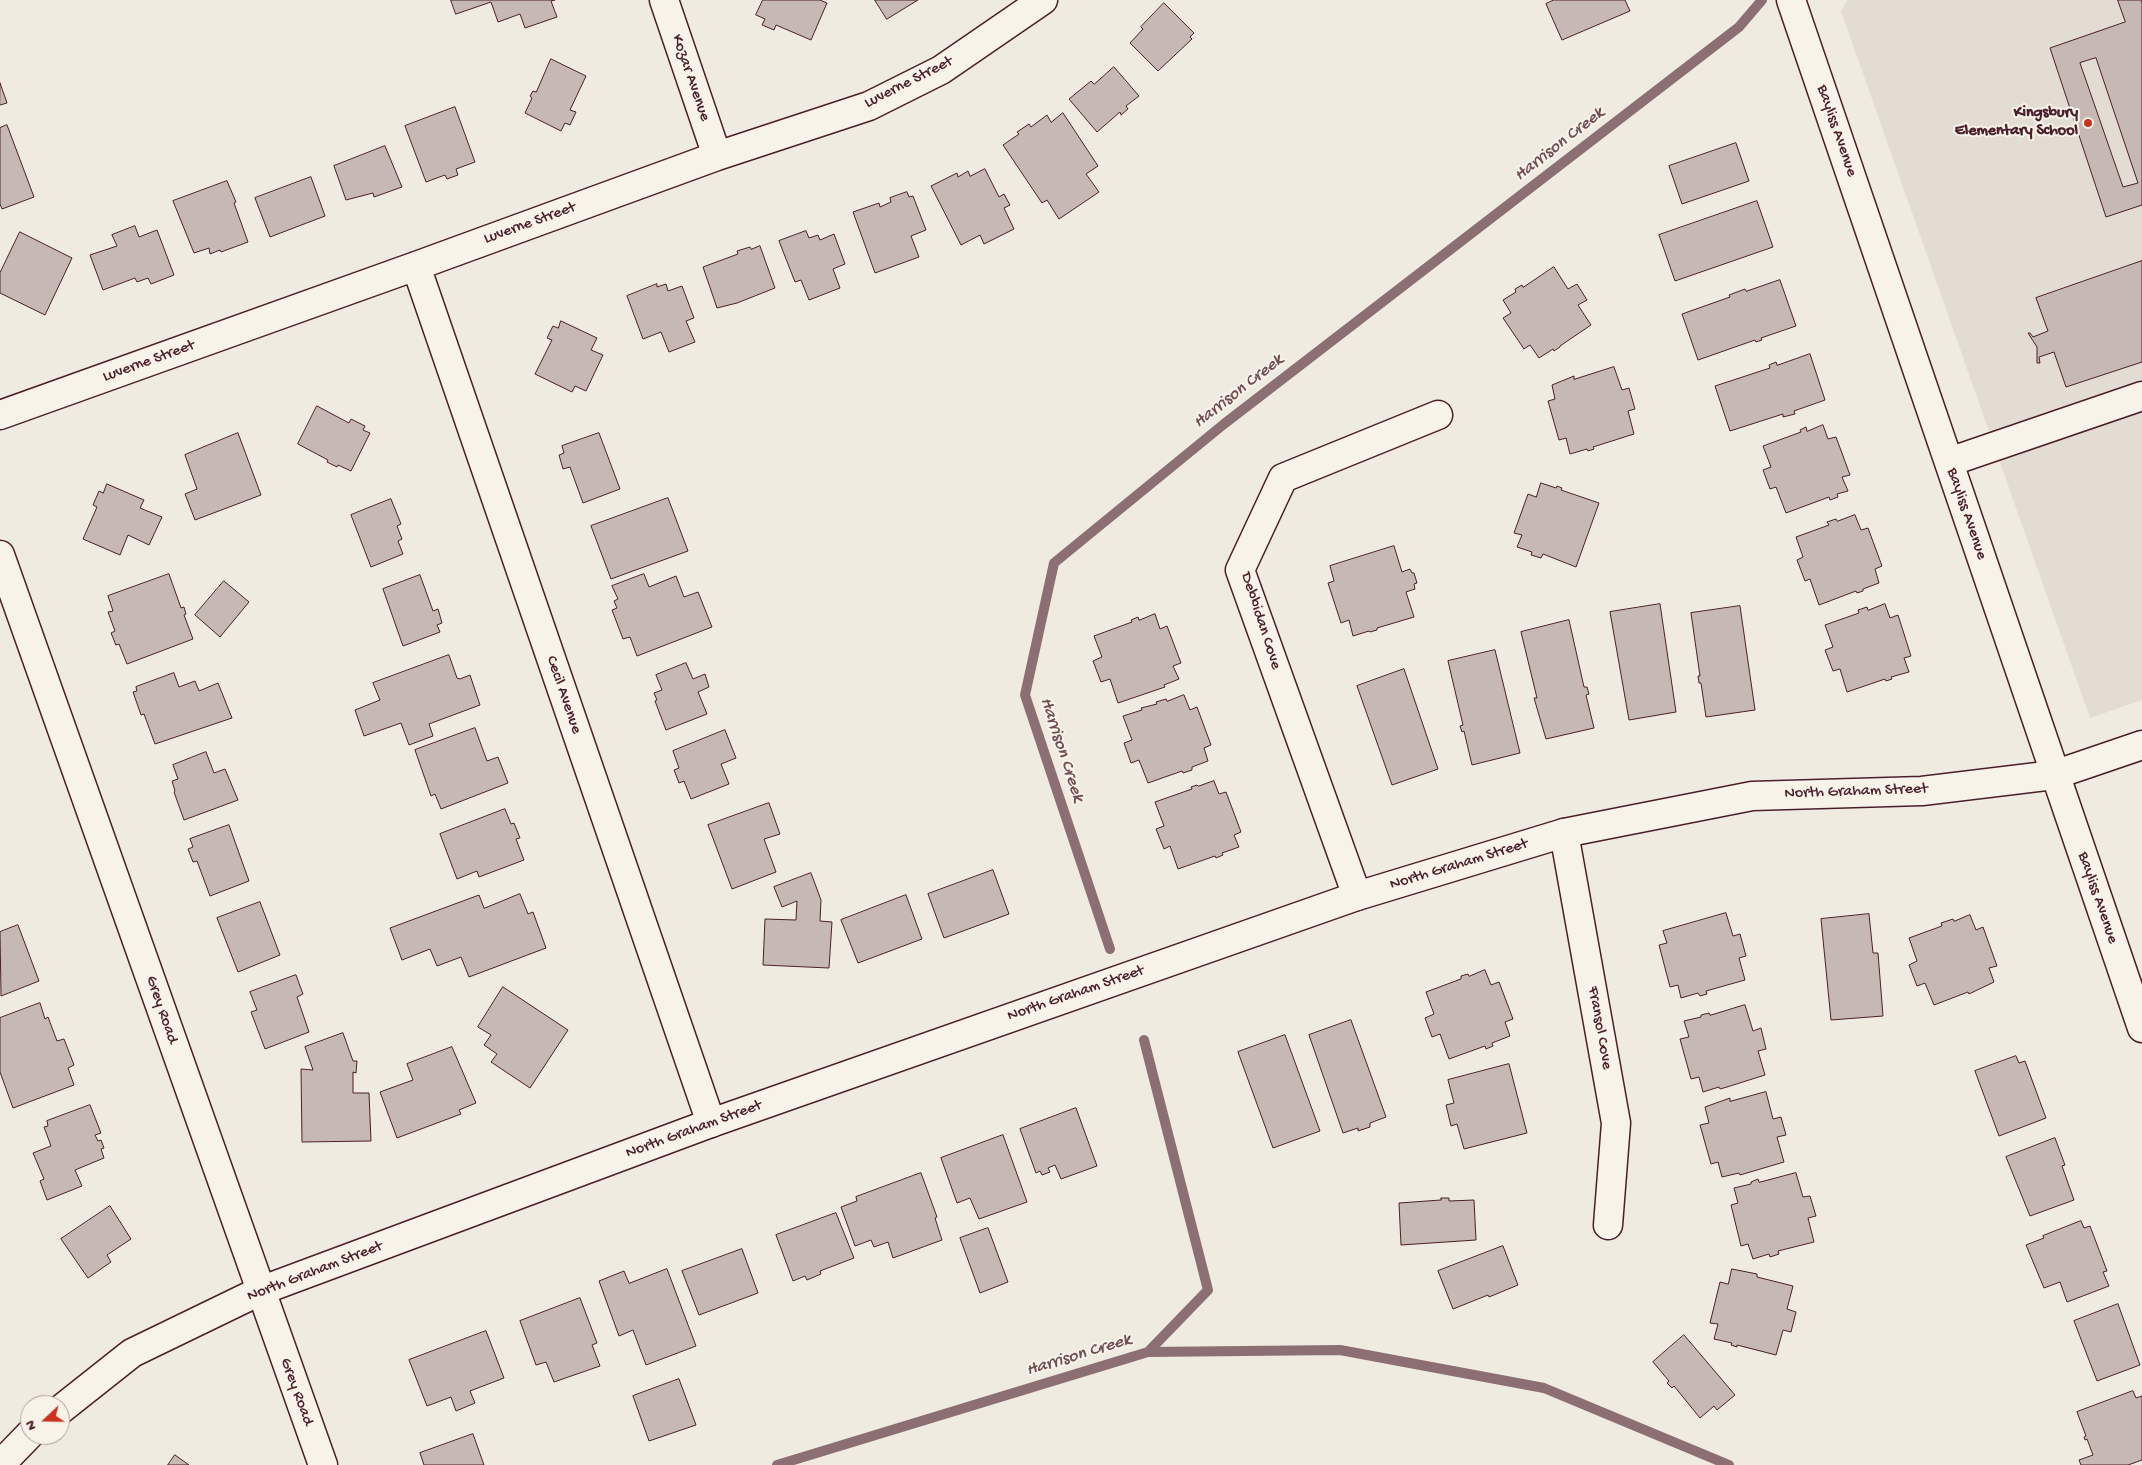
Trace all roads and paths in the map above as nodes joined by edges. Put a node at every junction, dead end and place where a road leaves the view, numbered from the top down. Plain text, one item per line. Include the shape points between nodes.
1 (664, 0) edge
2 (1043, 0) edge
3 (1791, 0) edge
4 (717, 156) junction
5 (416, 266) junction
6 (2142, 396) edge
7 (0, 415) edge
8 (1438, 415) dead end
9 (1948, 462) junction
10 (0, 555) edge
11 (2142, 745) edge
12 (2054, 775) junction
13 (1564, 833) junction
14 (1357, 896) junction
15 (2142, 1028) edge
16 (710, 1123) junction
17 (1608, 1225) dead end
18 (260, 1291) junction
19 (70, 1402) edge
20 (20, 1444) edge
21 (0, 1465) edge
22 (323, 1465) edge

1 - 4 street, Kozar Avenue
2 - 4 street, Luverne Street via 941,70 869,106
3 - 9 street, Bayliss Avenue
4 - 5 street, Luverne Street
5 - 7 street, Luverne Street
5 - 16 street, Cecil Avenue
6 - 9 street
8 - 14 street, Debbidan Cove via 1283,478 1240,570
9 - 12 street, Bayliss Avenue
10 - 18 street, Grey Road
11 - 12 street, North Graham Street
12 - 13 street, North Graham Street via 1922,791 1752,796
12 - 15 street, Bayliss Avenue
13 - 14 street, North Graham Street
13 - 17 street, Fransol Cove via 1616,1124
14 - 16 street, North Graham Street
16 - 18 street, North Graham Street
18 - 19 street, North Graham Street via 132,1353
18 - 22 street, Grey Road
20 - 21 street

